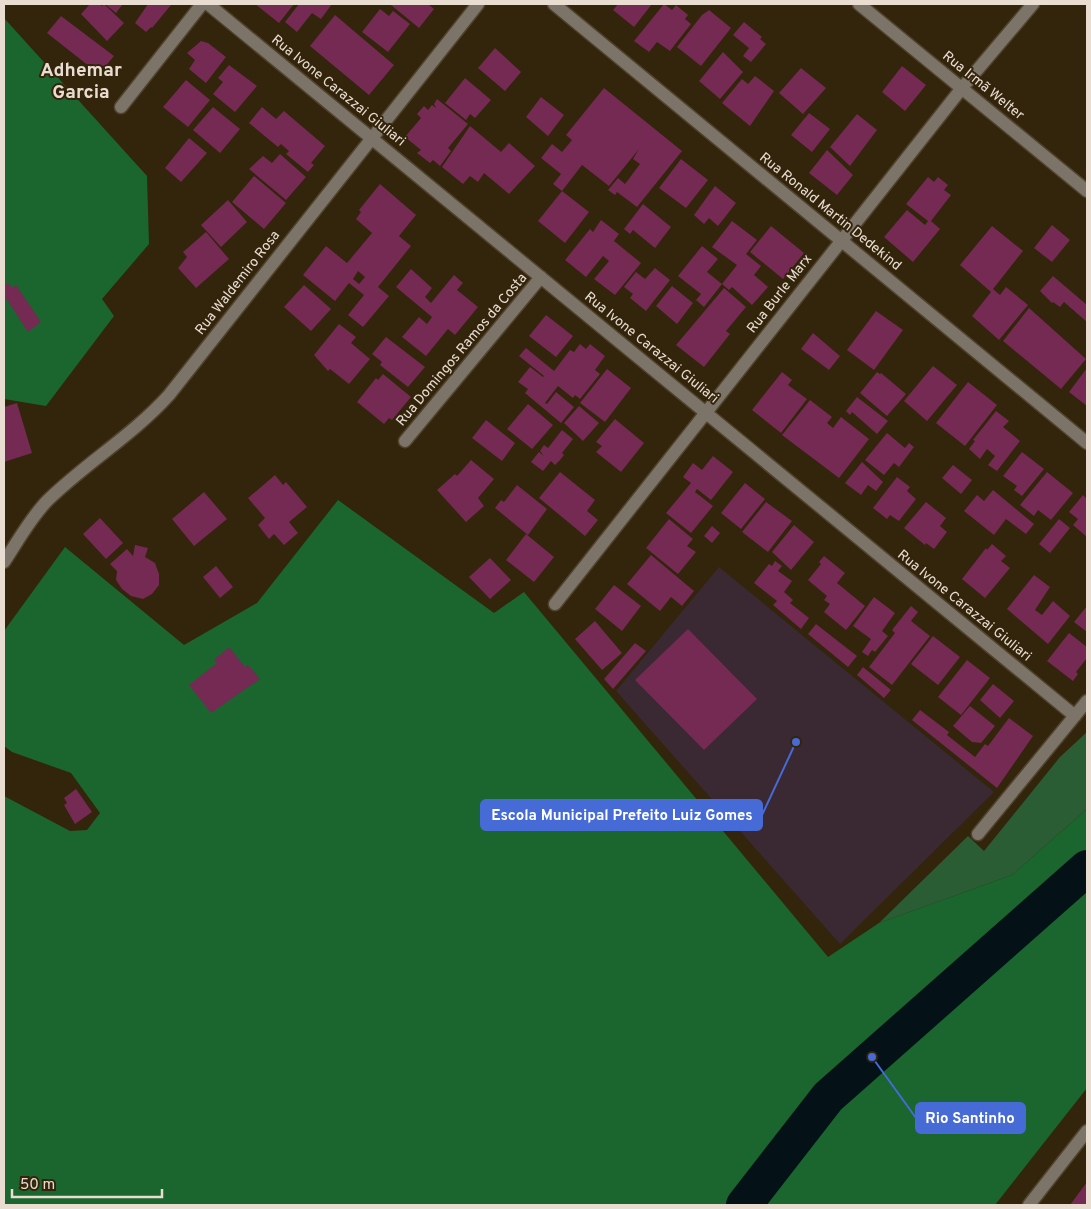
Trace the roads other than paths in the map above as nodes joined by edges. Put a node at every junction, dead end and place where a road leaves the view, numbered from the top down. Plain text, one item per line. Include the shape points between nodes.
1 (202, 4) edge
2 (208, 4) edge
3 (478, 4) edge
4 (554, 4) edge
5 (859, 4) edge
6 (1033, 4) edge
7 (962, 88) junction
8 (121, 106) dead end
9 (372, 138) junction
10 (1087, 192) edge
11 (841, 240) junction
12 (541, 277) junction
13 (706, 413) junction
14 (406, 441) dead end
15 (1087, 443) edge
16 (4, 562) edge
17 (555, 604) dead end
18 (1087, 701) edge
19 (1075, 716) junction
20 (978, 834) dead end
21 (1086, 1134) edge
22 (1029, 1205) edge

1 - 8 street
2 - 9 street, Rua Ivone Carazzai Giuliari
3 - 9 street, Rua Waldemiro Rosa
4 - 11 street, Rua Ronald Martin Dedekind
5 - 7 street, Rua Irmã Welter
6 - 7 street, Rua Burle Marx
7 - 10 street, Rua Irmã Welter
7 - 11 street, Rua Burle Marx
9 - 12 street, Rua Ivone Carazzai Giuliari
9 - 16 street, Rua Waldemiro Rosa via 169,395 126,438 46,502
11 - 13 street, Rua Burle Marx
11 - 15 street, Rua Ronald Martin Dedekind
12 - 13 street, Rua Ivone Carazzai Giuliari
12 - 14 street, Rua Domingos Ramos da Costa
13 - 17 street, Rua Burle Marx
13 - 19 street, Rua Ivone Carazzai Giuliari
18 - 19 street
19 - 20 street
21 - 22 street

